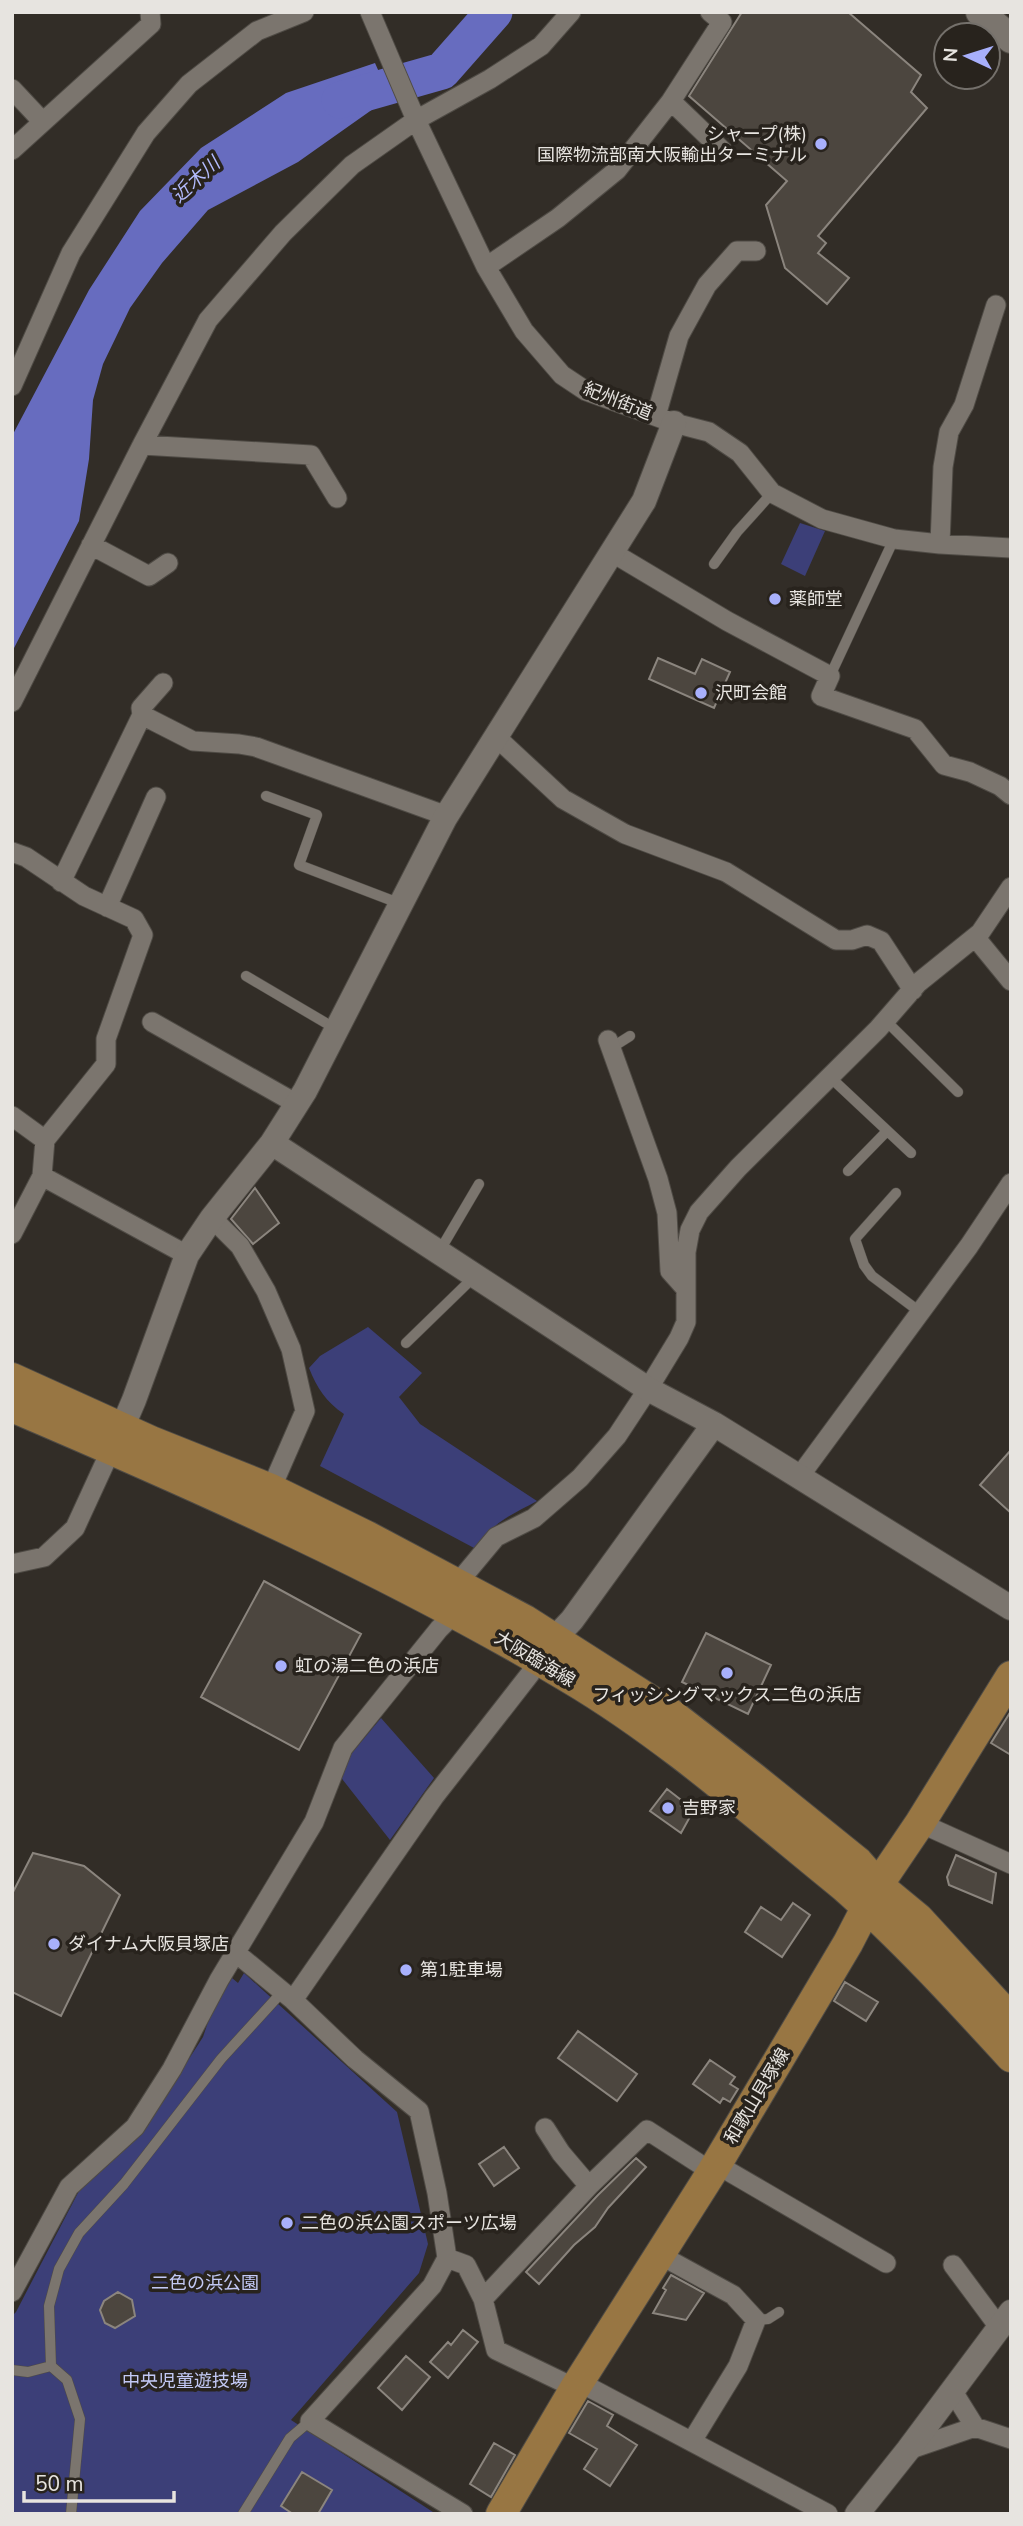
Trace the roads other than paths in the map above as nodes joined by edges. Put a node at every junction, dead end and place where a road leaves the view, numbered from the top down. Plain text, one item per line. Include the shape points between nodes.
1 (150, 12) edge
2 (304, 12) edge
3 (370, 12) edge
4 (571, 12) edge
5 (710, 12) edge
6 (980, 12) edge
7 (1011, 39) edge
8 (12, 89) edge
9 (671, 101) junction
10 (415, 118) junction
11 (42, 121) junction
12 (12, 150) edge
13 (724, 152) dead end
14 (756, 251) dead end
15 (486, 267) junction
16 (996, 305) dead end
17 (12, 386) edge
18 (665, 419) junction
19 (142, 445) junction
20 (772, 493) junction
21 (337, 498) dead end
22 (894, 539) junction
23 (940, 544) junction
24 (91, 545) junction
25 (1011, 548) edge
26 (613, 553) junction
27 (168, 563) dead end
28 (714, 564) dead end
29 (830, 676) junction
30 (163, 683) dead end
31 (12, 702) edge
32 (142, 715) junction
33 (495, 736) junction
34 (1011, 795) edge
35 (266, 796) dead end
36 (156, 797) dead end
37 (447, 816) junction
38 (12, 852) edge
39 (61, 882) junction
40 (1011, 887) edge
41 (401, 904) junction
42 (107, 907) junction
43 (975, 937) junction
44 (246, 976) dead end
45 (1011, 981) edge
46 (913, 990) junction
47 (886, 1021) junction
48 (152, 1022) dead end
49 (337, 1029) junction
50 (630, 1036) dead end
51 (610, 1044) joint
52 (830, 1077) junction
53 (958, 1092) dead end
54 (297, 1104) junction
55 (12, 1115) edge
56 (887, 1131) junction
57 (45, 1140) junction
58 (272, 1143) junction
59 (911, 1153) dead end
60 (848, 1171) dead end
61 (42, 1176) junction
62 (1011, 1183) edge
63 (479, 1184) dead end
64 (896, 1193) dead end
65 (212, 1218) junction
66 (12, 1234) edge
67 (439, 1252) junction
68 (187, 1255) junction
69 (475, 1276) junction
70 (687, 1289) junction
71 (920, 1312) junction
72 (406, 1343) dead end
73 (12, 1378) edge
74 (648, 1389) junction
75 (12, 1407) edge
76 (714, 1424) junction
77 (116, 1439) junction
78 (799, 1476) junction
79 (271, 1489) junction
80 (12, 1564) edge
81 (456, 1599) junction
82 (1011, 1608) edge
83 (545, 1649) junction
84 (1011, 1676) edge
85 (920, 1823) junction
86 (1011, 1864) edge
87 (872, 1895) junction
88 (236, 1953) junction
89 (288, 1995) junction
90 (1011, 2019) edge
91 (1011, 2057) edge
92 (545, 2128) dead end
93 (714, 2168) junction
94 (589, 2186) junction
95 (660, 2255) junction
96 (447, 2258) junction
97 (886, 2263) dead end
98 (953, 2265) dead end
99 (12, 2292) edge
100 (483, 2299) junction
101 (779, 2312) dead end
102 (1005, 2319) edge
103 (756, 2320) junction
104 (51, 2366) junction
105 (12, 2370) edge
106 (577, 2385) junction
107 (952, 2390) junction
108 (310, 2421) junction
109 (975, 2427) junction
110 (1011, 2439) edge
111 (692, 2441) junction
112 (908, 2450) junction
113 (71, 2514) edge
114 (243, 2514) edge
115 (463, 2514) edge
116 (501, 2514) edge
117 (828, 2514) edge
118 (857, 2514) edge

1 - 11 street via 150,24
2 - 17 street via 257,31 190,84 146,133 71,253
3 - 10 street, 紀州街道
4 - 10 street via 541,46 491,79
5 - 9 street via 722,22
6 - 7 main road
8 - 11 street
9 - 13 street
9 - 15 street via 617,170
10 - 15 street, 紀州街道
10 - 19 street via 352,165 283,233 208,320
11 - 12 street
14 - 18 street via 737,251 707,285 679,335
15 - 18 street, 紀州街道 via 524,331 562,375 586,391
16 - 23 street via 964,405 949,432
18 - 20 street, 紀州街道 via 709,432 740,453
18 - 26 street via 644,501
19 - 21 street via 311,454
19 - 24 street
20 - 22 street, 紀州街道 via 821,519
20 - 28 lane
22 - 23 street, 紀州街道
22 - 29 lane
23 - 25 street, 紀州街道
24 - 27 street via 149,576
24 - 31 street
26 - 29 street
26 - 33 street
29 - 34 street via 821,696 915,729 944,765 970,772
30 - 32 street via 141,708
32 - 37 street via 193,741 256,747
32 - 39 street
33 - 37 street
33 - 46 street via 563,799 625,834 726,872 836,940 867,935 881,942
35 - 41 lane via 317,814 299,865
36 - 42 street
37 - 41 street
38 - 39 street
39 - 42 street
40 - 43 street
41 - 49 street
42 - 57 street via 134,919 143,935 106,1039 106,1064
43 - 45 street
43 - 46 street
44 - 49 lane
46 - 47 street
47 - 52 street
47 - 53 lane
48 - 54 street
49 - 54 street
50 - 51 lane
51 - 70 street via 667,1213 670,1271
52 - 56 lane
52 - 70 street via 699,1212 690,1230
54 - 58 street
55 - 57 street
56 - 59 lane
56 - 60 lane
57 - 61 street
58 - 65 street
58 - 67 street
61 - 66 street
61 - 68 street
62 - 71 street
63 - 67 lane
64 - 71 lane via 855,1239 873,1276
65 - 68 street
65 - 79 street via 240,1246 266,1291 291,1349 305,1411
67 - 69 street
68 - 77 street
69 - 72 lane
69 - 74 street
70 - 74 street via 679,1338
71 - 78 street
73 - 77 main road, 大阪臨海線
74 - 76 street
74 - 81 street via 617,1436 580,1478 534,1518 496,1537
75 - 77 main road, 大阪臨海線
76 - 78 street
76 - 83 street via 572,1620
77 - 79 main road, 大阪臨海線
77 - 80 street via 75,1528 44,1558
77 - 81 main road, 大阪臨海線 via 267,1518
78 - 82 street
79 - 81 main road, 大阪臨海線 via 367,1536
81 - 83 main road, 大阪臨海線 via 525,1620
81 - 88 street via 439,1629 343,1748 314,1822
83 - 87 main road, 大阪臨海線 via 669,1712 858,1862
83 - 89 street
84 - 85 main road, 和歌山貝塚線
85 - 86 street
85 - 87 main road, 和歌山貝塚線
87 - 90 main road, 大阪臨海線 via 918,1918
87 - 91 main road, 大阪臨海線
87 - 93 main road, 和歌山貝塚線
88 - 89 street
88 - 99 street via 135,2127 69,2187
89 - 96 street via 419,2111
89 - 104 lane via 221,2059 124,2184 79,2233 59,2269 49,2306
92 - 94 street
93 - 94 street via 647,2130
93 - 95 main road, 和歌山貝塚線
93 - 97 street
94 - 100 street
95 - 103 street via 733,2295
95 - 106 main road, 和歌山貝塚線
96 - 100 street via 466,2265
96 - 108 street via 432,2286
98 - 102 street
100 - 106 street via 496,2350
101 - 103 lane
102 - 107 street
103 - 111 street via 738,2366
104 - 105 lane via 29,2372
104 - 113 lane via 67,2380 80,2419
106 - 111 street
106 - 116 main road, 和歌山貝塚線
107 - 109 street
107 - 112 street
108 - 114 lane via 290,2438
108 - 115 street
109 - 110 street
109 - 112 street
111 - 117 street
112 - 118 street

